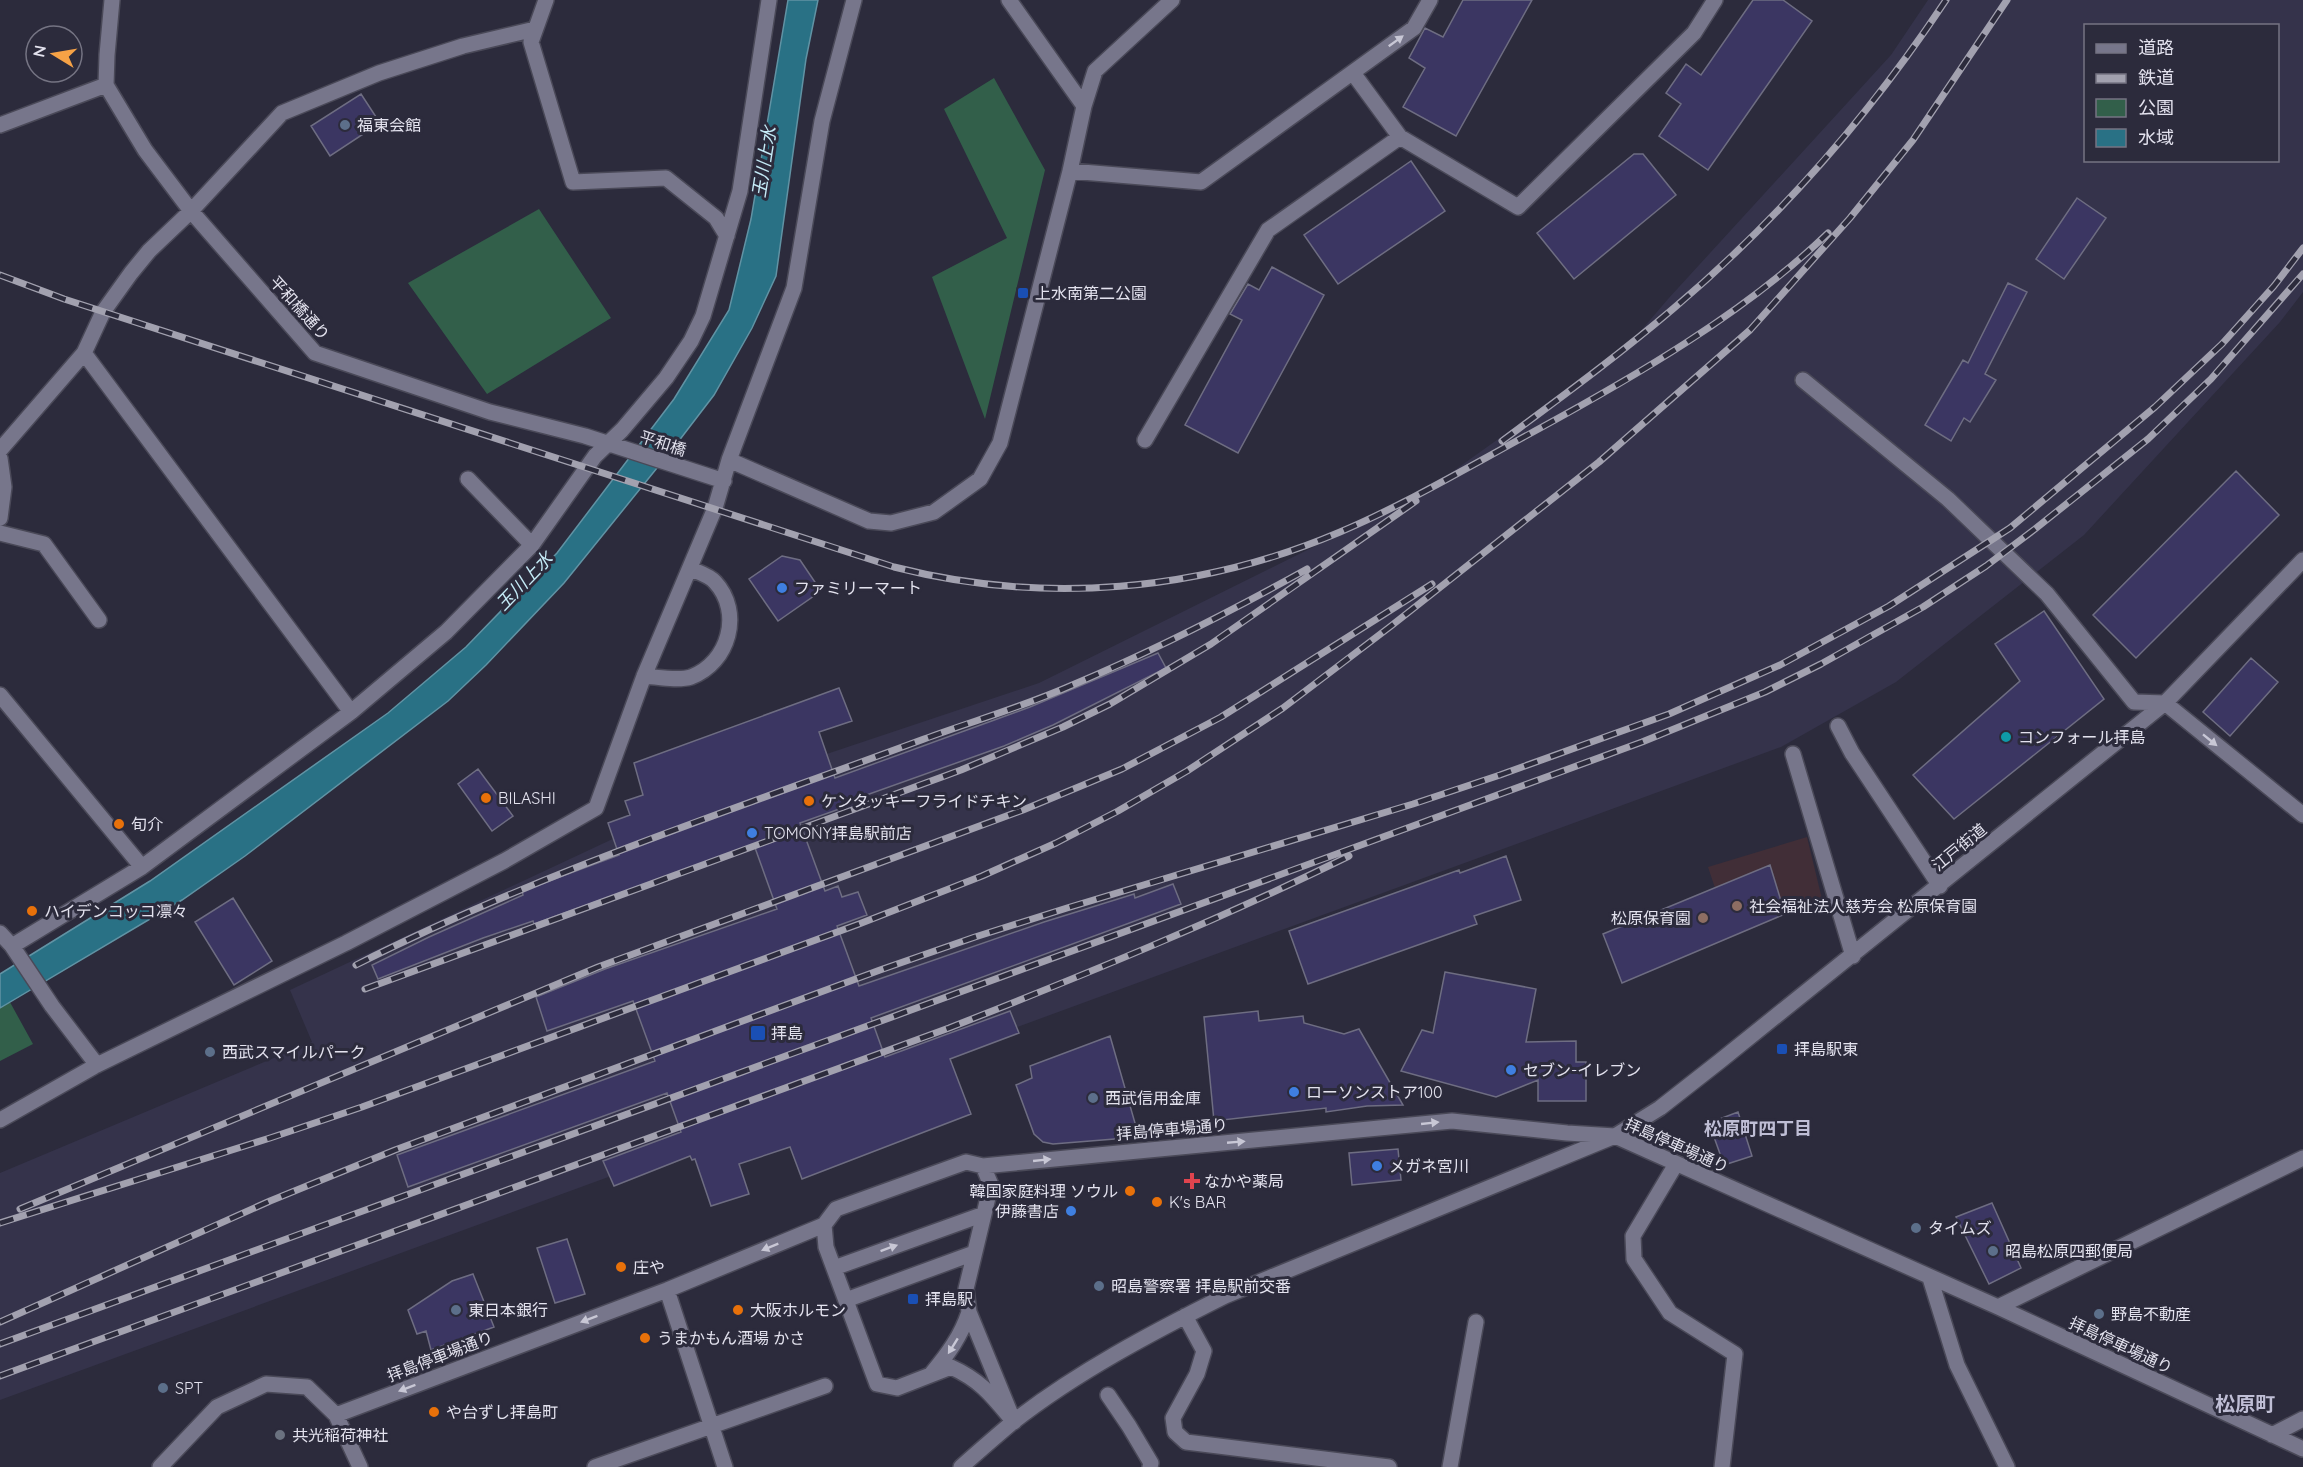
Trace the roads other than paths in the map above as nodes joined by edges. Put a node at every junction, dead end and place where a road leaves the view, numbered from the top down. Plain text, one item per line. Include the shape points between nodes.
1 (112, 0) edge
2 (546, 0) edge
3 (770, 0) edge
4 (854, 0) edge
5 (1009, 0) edge
6 (1172, 0) edge
7 (1430, 0) edge
8 (1714, 0) edge
9 (536, 29) junction
10 (1353, 73) junction
11 (106, 85) junction
12 (1084, 106) junction
13 (0, 125) edge
14 (1400, 138) junction
15 (1071, 171) junction
16 (191, 211) junction
17 (728, 236) junction
18 (84, 353) junction
19 (1803, 380) dead end
20 (1145, 440) dead end
21 (607, 444) junction
22 (626, 449) joint
23 (0, 450) edge
24 (0, 458) edge
25 (729, 460) junction
26 (468, 479) dead end
27 (724, 481) junction
28 (0, 518) edge
29 (0, 533) edge
30 (532, 545) junction
31 (2303, 560) edge
32 (691, 568) junction
33 (99, 620) dead end
34 (644, 676) junction
35 (0, 695) edge
36 (2165, 703) junction
37 (351, 712) junction
38 (1839, 726) dead end
39 (1792, 754) dead end
40 (2303, 815) edge
41 (142, 867) junction
42 (1940, 886) junction
43 (0, 933) edge
44 (12, 946) junction
45 (1853, 956) junction
46 (97, 1065) junction
47 (0, 1120) edge
48 (1615, 1136) junction
49 (2303, 1158) edge
50 (1676, 1164) junction
51 (983, 1166) junction
52 (984, 1214) junction
53 (824, 1225) junction
54 (974, 1253) junction
55 (834, 1268) junction
56 (1929, 1278) junction
57 (667, 1290) junction
58 (846, 1300) junction
59 (1998, 1307) junction
60 (969, 1312) junction
61 (1185, 1316) junction
62 (1476, 1322) dead end
63 (930, 1375) junction
64 (825, 1386) dead end
65 (1108, 1395) dead end
66 (336, 1415) junction
67 (2303, 1419) edge
68 (1014, 1422) junction
69 (712, 1426) junction
70 (2272, 1435) junction
71 (2303, 1449) edge
72 (160, 1467) edge
73 (360, 1467) edge
74 (595, 1467) edge
75 (724, 1467) edge
76 (961, 1467) edge
77 (1150, 1467) edge
78 (1389, 1467) edge
79 (1450, 1467) edge
80 (1722, 1467) edge
81 (2007, 1467) edge

1 - 11 street
2 - 9 street
3 - 17 street via 740,190
4 - 25 street via 822,121 794,288
5 - 12 street
6 - 12 street via 1095,71
10 -> 7 street via 1414,28
8 - 14 street via 1694,33 1518,207
9 - 16 street via 463,46 379,73 282,112
9 - 17 street via 531,42 573,182 666,178 716,218
10 - 14 street
10 - 15 street via 1201,182
11 - 13 street
11 - 16 street, 平和橋通り via 145,150
12 - 15 street
14 - 20 street via 1268,230
15 - 25 street via 1000,443 980,479 933,512 891,523 869,521
16 - 18 street via 131,273 103,312
16 - 21 street, 平和橋通り via 315,353 490,412
17 - 21 street via 711,294 691,341 666,378
18 - 23 street
18 - 37 street
19 - 36 street via 1935,488 2047,594 2134,702
21 - 22 street, 平和橋通り
21 - 30 street
22 - 27 street, 平和橋
24 - 28 street via 4,487
25 - 27 street
26 - 30 street
27 - 32 street
29 - 33 street via 44,544
30 - 37 street via 446,632
31 - 36 street, 江戸街道
32 - 34 street
32 - 34 street via 714,581 730,608 727,642 707,670 687,678
34 - 46 street via 596,808 504,861
35 - 41 street
36 -> 40 street
36 - 42 street, 江戸街道
37 - 41 street
38 - 42 street via 1851,753
39 - 45 street
41 - 44 street
42 - 45 street, 江戸街道
43 - 44 street
44 - 46 street
45 - 48 street, 江戸街道 via 1660,1108
46 - 47 street
48 - 50 street, 拝島停車場通り
51 -> 48 street, 拝島停車場通り via 1452,1120
48 - 61 street, 江戸街道
49 - 59 street
50 - 56 street, 拝島停車場通り
50 - 80 street via 1634,1236 1634,1259 1670,1313 1735,1354
51 - 52 street via 991,1185
51 - 53 street, 拝島停車場通り via 966,1162 836,1209
52 - 54 street
55 -> 52 street
53 - 55 street via 826,1247
53 -> 57 street, 拝島停車場通り
54 - 58 street
54 - 60 street via 966,1289
55 - 58 street
56 - 59 street, 拝島停車場通り
56 - 81 street via 1957,1365
57 -> 66 street, 拝島停車場通り
57 - 69 street
58 - 63 street via 877,1384 897,1388
59 - 70 street, 拝島停車場通り
60 -> 63 street via 949,1354
60 - 68 street
61 - 68 street, 江戸街道 via 1086,1373
61 - 78 street via 1204,1351 1197,1374 1173,1418 1175,1432 1186,1442
62 - 79 street
63 - 68 street via 951,1367 968,1375 982,1385
64 - 69 street
65 - 77 street
66 - 72 street via 307,1387 266,1384 217,1407
66 - 73 street
67 - 70 street
68 - 76 street, 江戸街道
69 - 74 street
69 - 75 street
70 - 71 street, 拝島停車場通り

